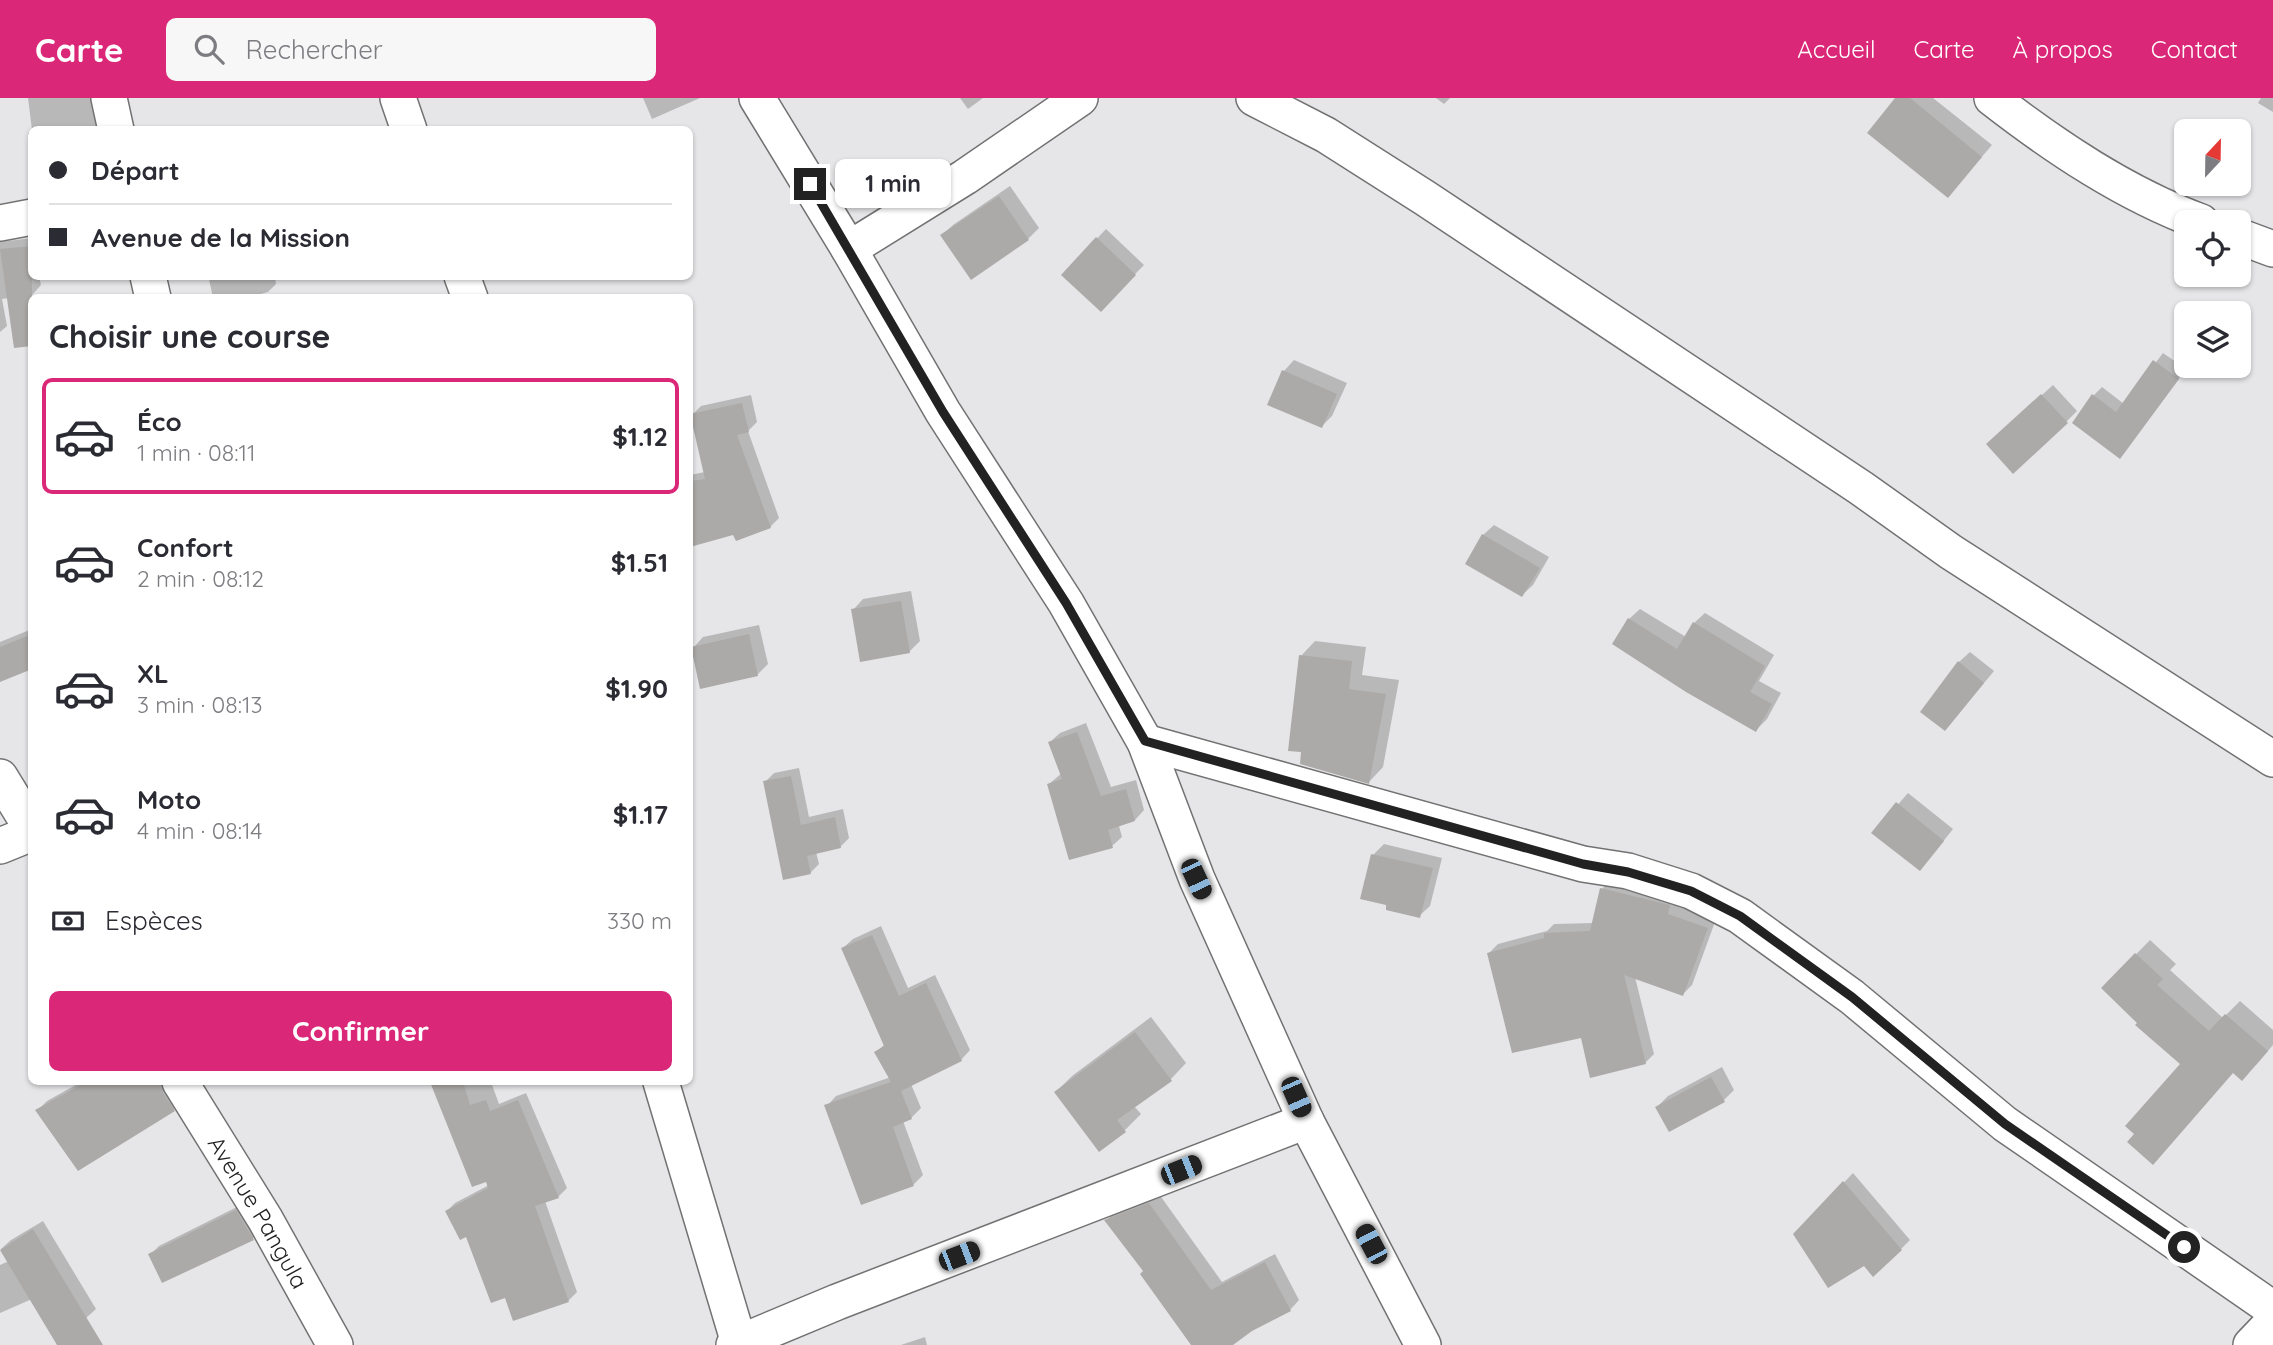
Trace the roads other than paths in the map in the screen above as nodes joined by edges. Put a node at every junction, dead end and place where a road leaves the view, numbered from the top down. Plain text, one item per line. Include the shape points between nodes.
1 (109, 98) edge
2 (398, 98) edge
3 (757, 98) edge
4 (1080, 98) edge
5 (1254, 98) edge
6 (1992, 98) edge
7 (115, 126) edge
8 (408, 126) edge
9 (2174, 210) edge
10 (28, 218) edge
11 (0, 223) edge
12 (2251, 241) edge
13 (849, 249) junction
14 (2273, 249) edge
15 (1145, 741) junction
16 (2273, 759) edge
17 (0, 777) edge
18 (28, 824) edge
19 (28, 833) edge
20 (0, 846) edge
21 (182, 1085) edge
22 (662, 1085) edge
23 (1306, 1121) junction
24 (2273, 1309) edge
25 (2273, 1322) edge
26 (737, 1344) edge
27 (335, 1345) edge
28 (1423, 1345) edge
29 (2251, 1345) edge

1 - 7 street
2 - 8 street
3 - 13 street
4 - 13 street
5 - 16 street via 1326,135 1392,177 1951,551
6 - 9 street via 2104,174
10 - 11 street
12 - 14 street
13 - 15 street
15 - 23 street via 1196,879
15 - 24 street via 1691,891 1740,916 1852,997 2005,1124
17 - 18 street
19 - 20 street
21 - 27 street, Avenue Pangula via 265,1219
22 - 26 street
23 - 26 street
23 - 28 street
25 - 29 street

